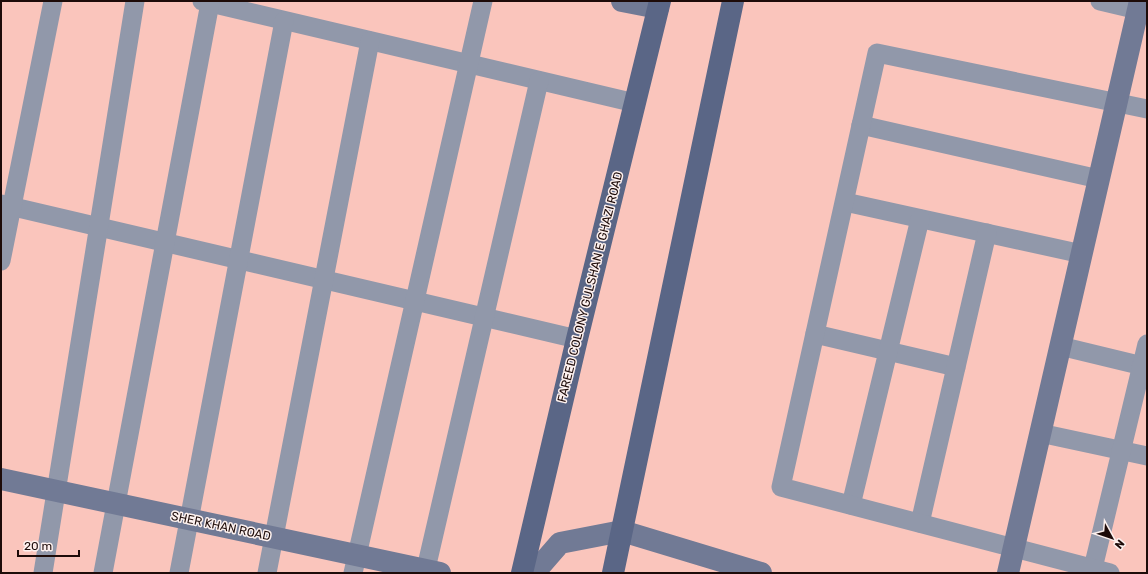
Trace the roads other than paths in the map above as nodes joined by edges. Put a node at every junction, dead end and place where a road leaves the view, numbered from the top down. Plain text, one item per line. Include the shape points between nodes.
1 (53, 1) edge
2 (135, 1) edge
3 (483, 1) edge
4 (622, 1) edge
5 (733, 1) edge
6 (1100, 1) edge
7 (206, 2) edge
8 (659, 5) edge
9 (1139, 6) edge
10 (284, 21) junction
11 (370, 41) junction
12 (469, 65) junction
13 (539, 81) junction
14 (1116, 103) junction
15 (635, 104) junction
16 (1147, 109) edge
17 (861, 125) junction
18 (1099, 179) junction
19 (844, 202) junction
20 (6, 205) edge
21 (920, 219) junction
22 (99, 227) junction
23 (987, 233) junction
24 (165, 242) junction
25 (1082, 254) junction
26 (238, 260) junction
27 (1, 261) edge
28 (324, 280) junction
29 (415, 301) junction
30 (484, 317) junction
31 (815, 334) junction
32 (577, 339) junction
33 (1147, 344) edge
34 (1060, 346) junction
35 (888, 351) junction
36 (1144, 366) edge
37 (956, 367) junction
38 (1040, 433) junction
39 (1121, 451) junction
40 (1147, 456) edge
41 (1, 479) edge
42 (56, 491) junction
43 (116, 504) junction
44 (851, 505) junction
45 (189, 519) junction
46 (920, 523) junction
47 (622, 531) junction
48 (274, 537) junction
49 (1014, 548) junction
50 (355, 564) edge
51 (717, 566) edge
52 (1101, 571) edge
53 (430, 572) edge
54 (43, 573) edge
55 (104, 573) edge
56 (179, 573) edge
57 (267, 573) edge
58 (522, 573) edge
59 (534, 573) edge
60 (613, 573) edge
61 (761, 573) edge
62 (1008, 573) edge

1 - 20 street
2 - 22 street
3 - 12 street
4 - 8 street
5 - 47 main road
6 - 9 street
7 - 10 street
7 - 24 street
8 - 15 main road, FAREED COLONY GULSHAN E GHAZI ROAD
9 - 14 street
10 - 11 street
10 - 26 street
11 - 12 street
11 - 28 street
12 - 13 street
12 - 29 street
13 - 15 street
13 - 30 street
14 - 16 street
14 - 17 street via 878,53
14 - 18 street
15 - 32 main road, FAREED COLONY GULSHAN E GHAZI ROAD
17 - 18 street
17 - 19 street
18 - 25 street
19 - 21 street
19 - 31 street
20 - 22 street
20 - 27 street
21 - 23 street
21 - 35 street
22 - 24 street
22 - 42 street
23 - 25 street
23 - 37 street
24 - 26 street
24 - 43 street
25 - 34 street
26 - 28 street
26 - 45 street
28 - 29 street
28 - 48 street
29 - 30 street
29 - 50 street
30 - 32 street
30 - 53 street
31 - 35 street
31 - 44 street via 781,487
32 - 58 main road, FAREED COLONY GULSHAN E GHAZI ROAD
33 - 36 street
34 - 36 street
34 - 38 street
35 - 37 street
35 - 44 street
36 - 39 street
37 - 46 street
38 - 39 street
38 - 49 street
39 - 40 street
39 - 52 street
41 - 42 street, SHER KHAN ROAD
42 - 43 street, SHER KHAN ROAD
42 - 54 street
43 - 45 street, SHER KHAN ROAD
43 - 55 street
44 - 46 street
45 - 48 street, SHER KHAN ROAD
45 - 56 street
46 - 49 street
47 - 51 street
47 - 59 street via 560,543
47 - 60 main road
48 - 50 street, SHER KHAN ROAD
48 - 57 street
49 - 52 street
49 - 62 street
50 - 53 street, SHER KHAN ROAD
51 - 61 street

